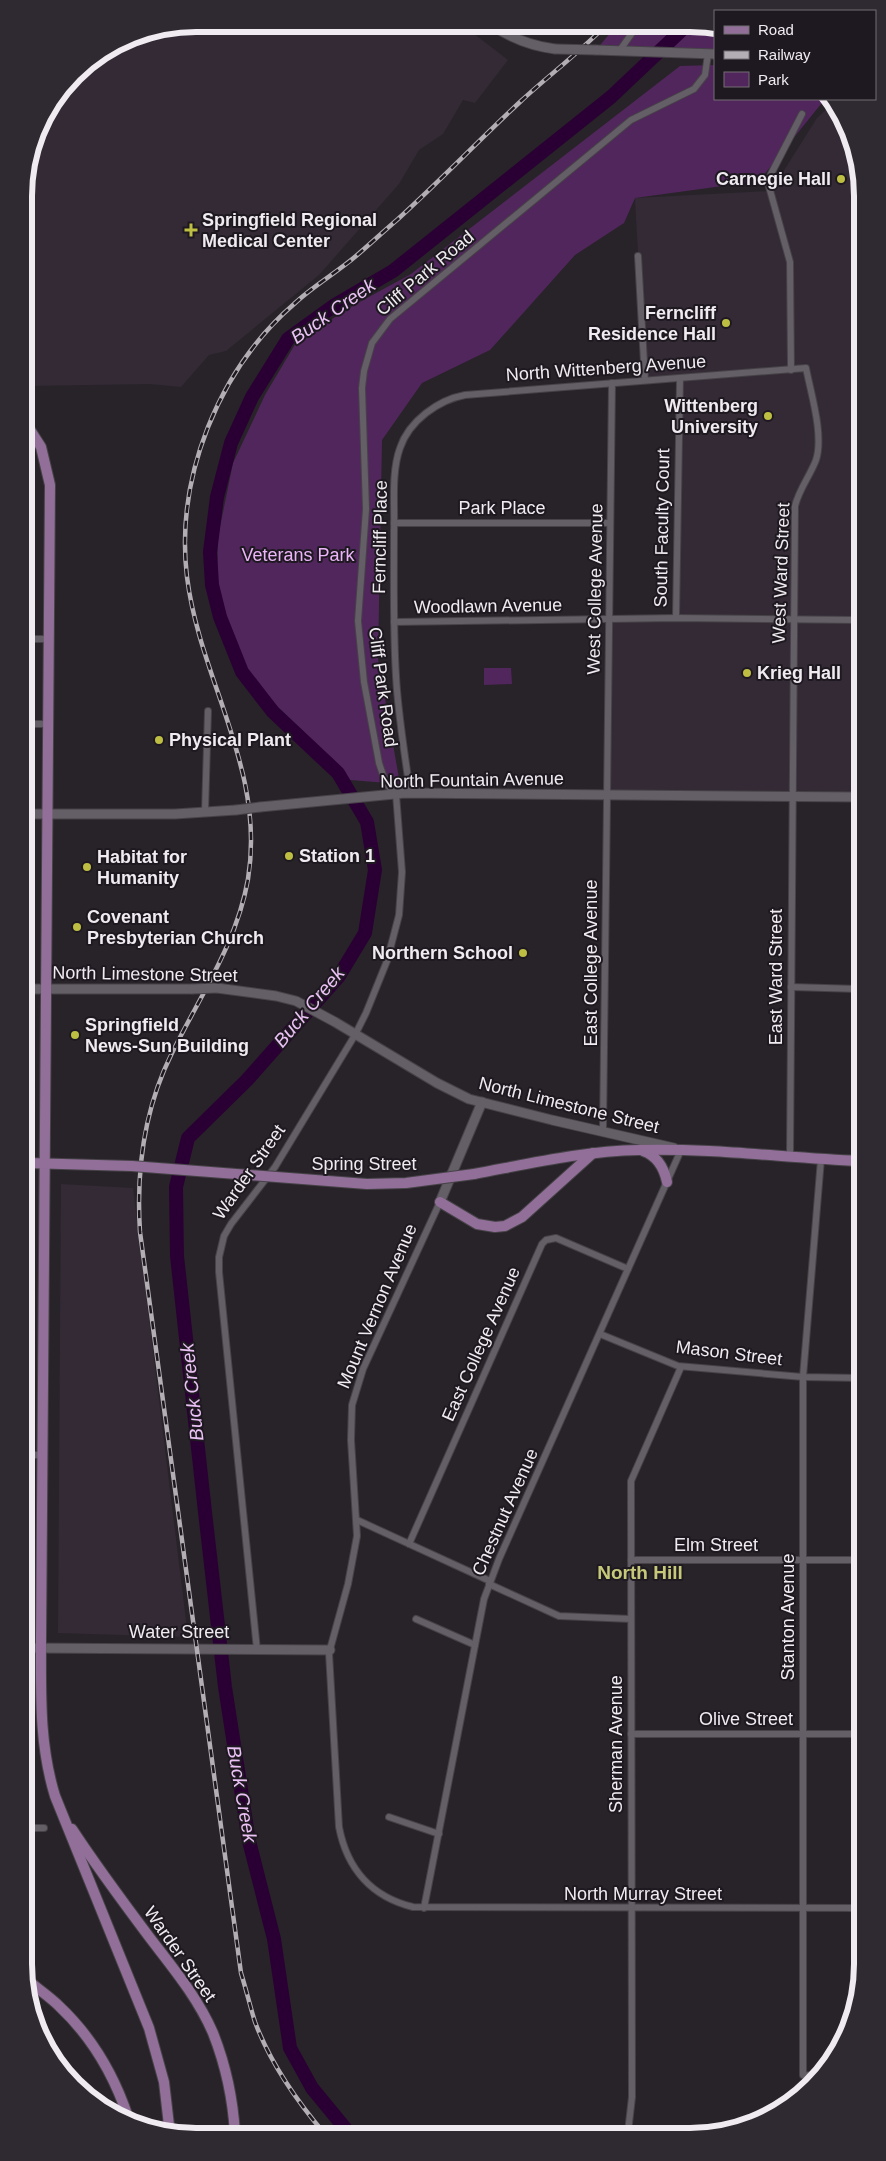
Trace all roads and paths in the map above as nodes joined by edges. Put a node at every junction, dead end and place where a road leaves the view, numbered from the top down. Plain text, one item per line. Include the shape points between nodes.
1 (503, 32) edge
2 (632, 32) edge
3 (620, 50) junction
4 (711, 54) edge
5 (802, 114) dead end
6 (638, 256) dead end
7 (791, 370) junction
8 (680, 378) junction
9 (645, 380) junction
10 (612, 383) junction
11 (428, 412) joint
12 (33, 434) edge
13 (394, 522) junction
14 (610, 522) junction
15 (676, 618) junction
16 (610, 619) junction
17 (794, 620) junction
18 (854, 620) edge
19 (394, 622) junction
20 (33, 639) edge
21 (50, 639) junction
22 (208, 711) dead end
23 (33, 724) edge
24 (49, 724) junction
25 (410, 793) junction
26 (396, 794) junction
27 (607, 795) junction
28 (792, 796) junction
29 (854, 797) edge
30 (205, 812) junction
31 (33, 814) edge
32 (48, 814) junction
33 (791, 987) junction
34 (33, 989) edge
35 (46, 989) junction
36 (854, 989) edge
37 (355, 1035) junction
38 (482, 1102) junction
39 (603, 1131) junction
40 (638, 1150) junction
41 (681, 1150) junction
42 (593, 1153) junction
43 (790, 1157) junction
44 (821, 1159) junction
45 (853, 1161) edge
46 (32, 1164) edge
47 (45, 1164) junction
48 (667, 1182) junction
49 (440, 1202) junction
50 (628, 1269) junction
51 (600, 1334) junction
52 (681, 1367) junction
53 (802, 1377) junction
54 (853, 1378) edge
55 (32, 1455) edge
56 (42, 1455) junction
57 (357, 1520) junction
58 (409, 1544) junction
59 (631, 1560) junction
60 (803, 1560) junction
61 (853, 1560) edge
62 (490, 1583) junction
63 (416, 1619) dead end
64 (631, 1619) junction
65 (476, 1645) junction
66 (32, 1648) edge
67 (41, 1648) junction
68 (257, 1650) junction
69 (330, 1650) junction
70 (631, 1734) junction
71 (803, 1734) junction
72 (853, 1734) edge
73 (336, 1798) joint
74 (60, 1810) junction
75 (389, 1818) dead end
76 (32, 1828) edge
77 (44, 1828) dead end
78 (439, 1834) junction
79 (424, 1908) junction
80 (803, 1908) junction
81 (853, 1908) edge
82 (631, 1909) junction
83 (34, 1986) edge
84 (811, 2075) edge
85 (126, 2113) edge
86 (169, 2126) edge
87 (234, 2128) edge
88 (628, 2128) edge

1 - 3 street, bridge via 534,46
2 - 3 street
3 - 4 street
4 - 26 street, Cliff Park Road via 705,76 694,90 630,120 390,319 370,349 362,388 367,494 358,637 379,763 386,784
5 - 7 street via 768,183 790,262
6 - 9 street
7 - 8 street, North Wittenberg Avenue
7 - 17 street, West Ward Street via 806,368 818,448 795,506
8 - 9 street, North Wittenberg Avenue
8 - 15 street, South Faculty Court
9 - 10 street, North Wittenberg Avenue
10 - 11 street, North Wittenberg Avenue via 465,396 444,401
10 - 14 street, West College Avenue
11 - 13 street, Ferncliff Place via 409,431 400,448 395,475
12 - 21 main road via 41,447 50,485
13 - 14 street, Park Place
13 - 19 street, Ferncliff Place
14 - 16 street, West College Avenue
15 - 16 street, Woodlawn Avenue
15 - 17 street, Woodlawn Avenue
16 - 19 street, Woodlawn Avenue
16 - 27 street, West College Avenue
17 - 18 street, Woodlawn Avenue
17 - 28 street, West Ward Street
19 - 25 street, Ferncliff Place via 396,678
20 - 21 street
21 - 24 main road
22 - 30 street
23 - 24 street
24 - 32 main road
25 - 26 street, North Fountain Avenue
25 - 27 street, North Fountain Avenue
26 - 30 street, North Fountain Avenue, bridge
26 - 37 street, Warder Street via 402,872 399,915 377,989
27 - 28 street, North Fountain Avenue
27 - 39 street, East College Avenue
28 - 29 street, North Fountain Avenue
28 - 33 street, East Ward Street
30 - 32 street, North Fountain Avenue
31 - 32 street, North Fountain Avenue
32 - 35 main road
33 - 36 street
33 - 43 street, East Ward Street
34 - 35 street, North Limestone Street
35 - 37 street, North Limestone Street, bridge via 217,988 277,996 296,1001
35 - 47 main road
37 - 38 street, North Limestone Street via 437,1083
37 - 68 street, Warder Street via 276,1167 231,1224 219,1257
38 - 39 street, North Limestone Street
38 - 49 street, Mount Vernon Avenue
39 - 41 street, North Limestone Street
40 - 41 main road, Spring Street
40 - 42 main road, Spring Street
40 - 48 main road via 658,1160
41 - 43 main road, North Limestone Street
41 - 48 street, Chestnut Avenue
42 - 47 main road, Spring Street, bridge via 406,1184 132,1166
42 - 49 main road via 522,1217 504,1226 477,1224
43 - 44 main road, North Limestone Street
44 - 45 main road, North Limestone Street
44 - 53 street, Stanton Avenue
46 - 47 main road, Spring Street
47 - 56 main road
48 - 50 street, Chestnut Avenue
49 - 57 street, Mount Vernon Avenue via 356,1389 351,1418
50 - 51 street, Chestnut Avenue
50 - 58 street, East College Avenue via 556,1238 542,1244
51 - 52 street, Mason Street
51 - 62 street, Chestnut Avenue
52 - 53 street, Mason Street
52 - 59 street, Sherman Avenue via 631,1481
53 - 54 street, Mason Street
53 - 60 street, Stanton Avenue
55 - 56 street
56 - 67 main road
57 - 58 street
57 - 69 street, Mount Vernon Avenue via 354,1558
58 - 62 street
59 - 60 street, Elm Street
59 - 64 street, Sherman Avenue
60 - 61 street, Elm Street
60 - 71 street, Stanton Avenue
62 - 64 street via 559,1616
62 - 65 street, Chestnut Avenue via 484,1598
63 - 65 street
64 - 70 street, Sherman Avenue
65 - 78 street, Chestnut Avenue
66 - 67 street, Water Street
67 - 68 street, Water Street
67 - 74 main road via 43,1744 48,1775
68 - 69 street, Water Street
69 - 73 street, Mount Vernon Avenue
70 - 71 street, Olive Street
70 - 82 street, Sherman Avenue
71 - 72 street, Olive Street
71 - 80 street, Stanton Avenue
73 - 79 street, North Murray Street via 341,1840 361,1878 397,1903
74 - 86 main road via 149,2028 164,2082
74 - 87 main road, Warder Street via 202,2012 227,2076
75 - 78 street
76 - 77 street
78 - 79 street, Chestnut Avenue
79 - 82 street, North Murray Street
80 - 81 street, North Murray Street
80 - 82 street, North Murray Street
80 - 84 street, Stanton Avenue via 803,2075
82 - 88 street, Sherman Avenue via 632,2097
83 - 85 main road via 59,2006 89,2039 113,2079

